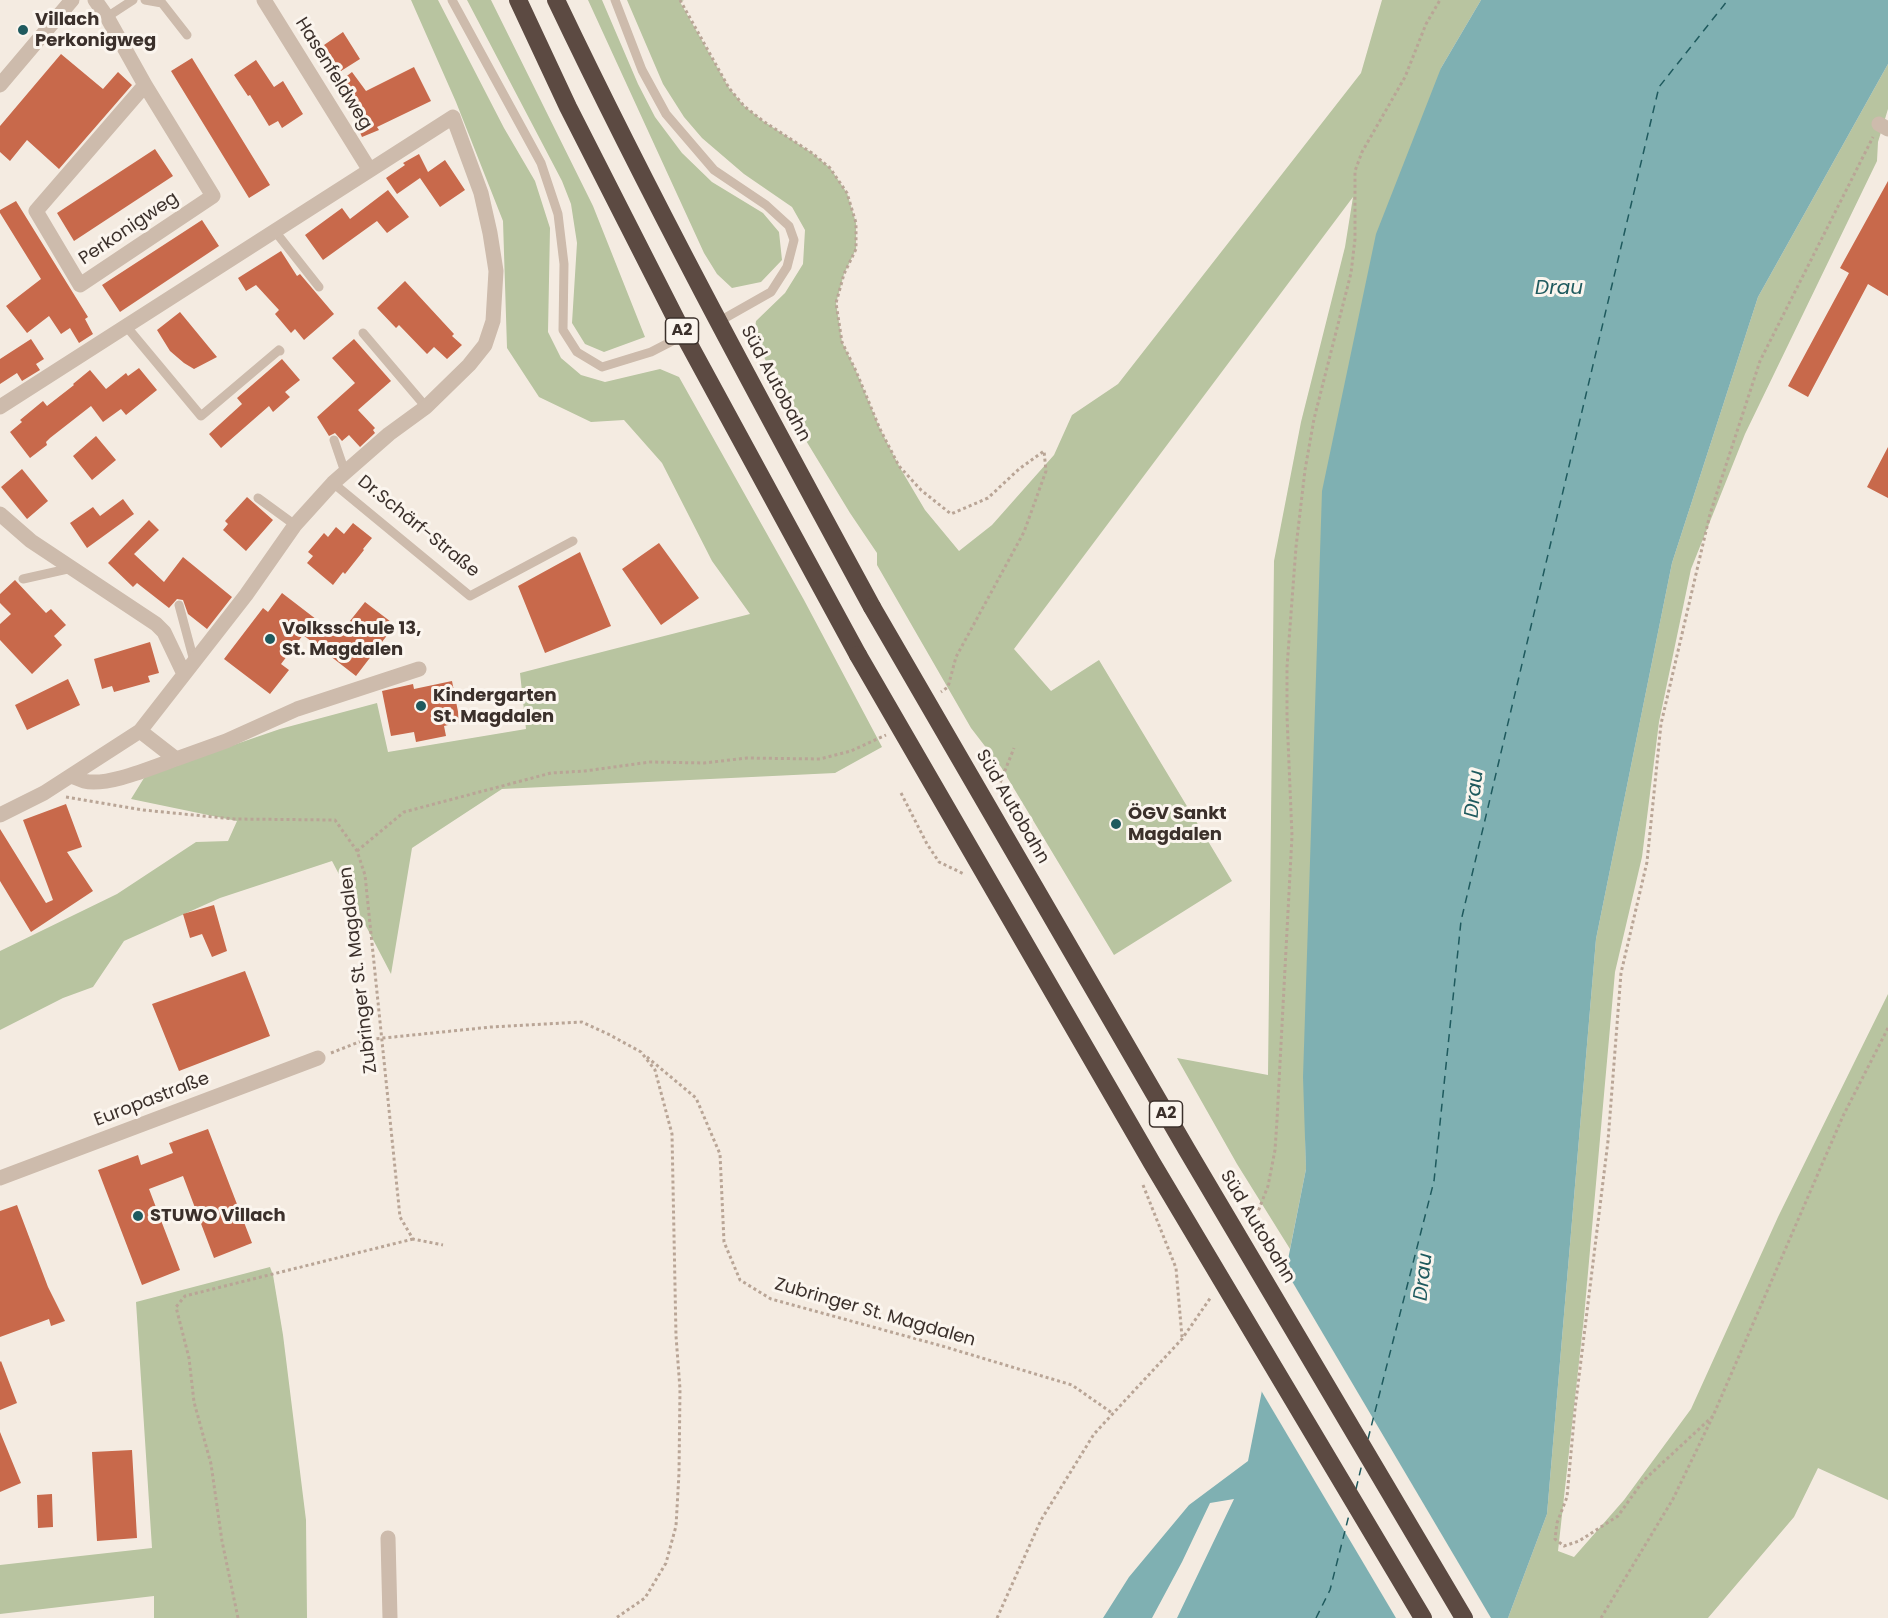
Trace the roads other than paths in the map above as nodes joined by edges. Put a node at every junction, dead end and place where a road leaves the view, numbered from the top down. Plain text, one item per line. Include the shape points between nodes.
1 (72, 0) edge
2 (95, 0) edge
3 (133, 0) edge
4 (145, 0) edge
5 (264, 0) edge
6 (452, 0) edge
7 (518, 0) edge
8 (556, 0) edge
9 (615, 0) edge
10 (107, 17) junction
11 (187, 34) dead end
12 (0, 85) edge
13 (145, 86) junction
14 (369, 169) junction
15 (274, 230) junction
16 (319, 287) dead end
17 (718, 322) junction
18 (126, 326) junction
19 (363, 333) dead end
20 (684, 335) junction
21 (280, 351) dead end
22 (0, 407) edge
23 (426, 407) junction
24 (334, 440) dead end
25 (345, 472) junction
26 (333, 483) junction
27 (258, 498) dead end
28 (0, 513) edge
29 (295, 525) junction
30 (573, 540) dead end
31 (72, 568) junction
32 (23, 579) dead end
33 (179, 605) dead end
34 (194, 661) junction
35 (419, 669) dead end
36 (184, 674) junction
37 (140, 731) junction
38 (176, 759) junction
39 (71, 776) junction
40 (0, 815) edge
41 (318, 1058) road end
42 (0, 1178) edge
43 (388, 1538) dead end
44 (390, 1618) edge
45 (1423, 1618) edge
46 (1464, 1618) edge

1 - 12 street
2 - 10 street, Perkonigweg
3 - 10 lane
4 - 11 lane via 162,3
5 - 14 street, Hasenfeldweg
6 - 20 lane via 541,163 558,214 564,264 563,330 577,352 602,367 651,352
7 - 20 highway, A2
8 - 17 highway, Süd Autobahn / A2
9 - 17 lane via 642,70 666,114 714,170 766,205 789,226 794,240 787,267 771,292
10 - 13 street, Perkonigweg
13 - 13 street, Perkonigweg via 36,211 80,285 213,196
14 - 15 street
14 - 23 street, Dr.Schärf-Straße via 453,117 481,193 496,271 493,321 485,345
15 - 16 lane
15 - 18 street
17 - 46 highway, Süd Autobahn / A2, bridge via 872,607
18 - 21 lane via 201,416
18 - 22 street
19 - 23 lane
20 - 45 highway, A2, bridge via 858,655 1152,1163
23 - 25 street, Dr.Schärf-Straße
24 - 25 lane, Dr.Schärf-Straße
25 - 26 street, Dr.Schärf-Straße
26 - 29 street, Dr.Schärf-Straße
26 - 30 lane, Dr.Schärf-Straße via 470,596
27 - 29 lane
28 - 31 street via 31,541
29 - 34 street, Dr.Schärf-Straße
31 - 32 lane
31 - 36 street via 160,628
33 - 34 lane
34 - 36 street, Dr.Schärf-Straße
35 - 38 street via 297,709
36 - 37 street, Dr.Schärf-Straße
37 - 38 street
37 - 39 street, Dr.Schärf-Straße
38 - 39 street via 98,782
39 - 40 street, Dr.Schärf-Straße
41 - 42 street, Europastraße
43 - 44 street

